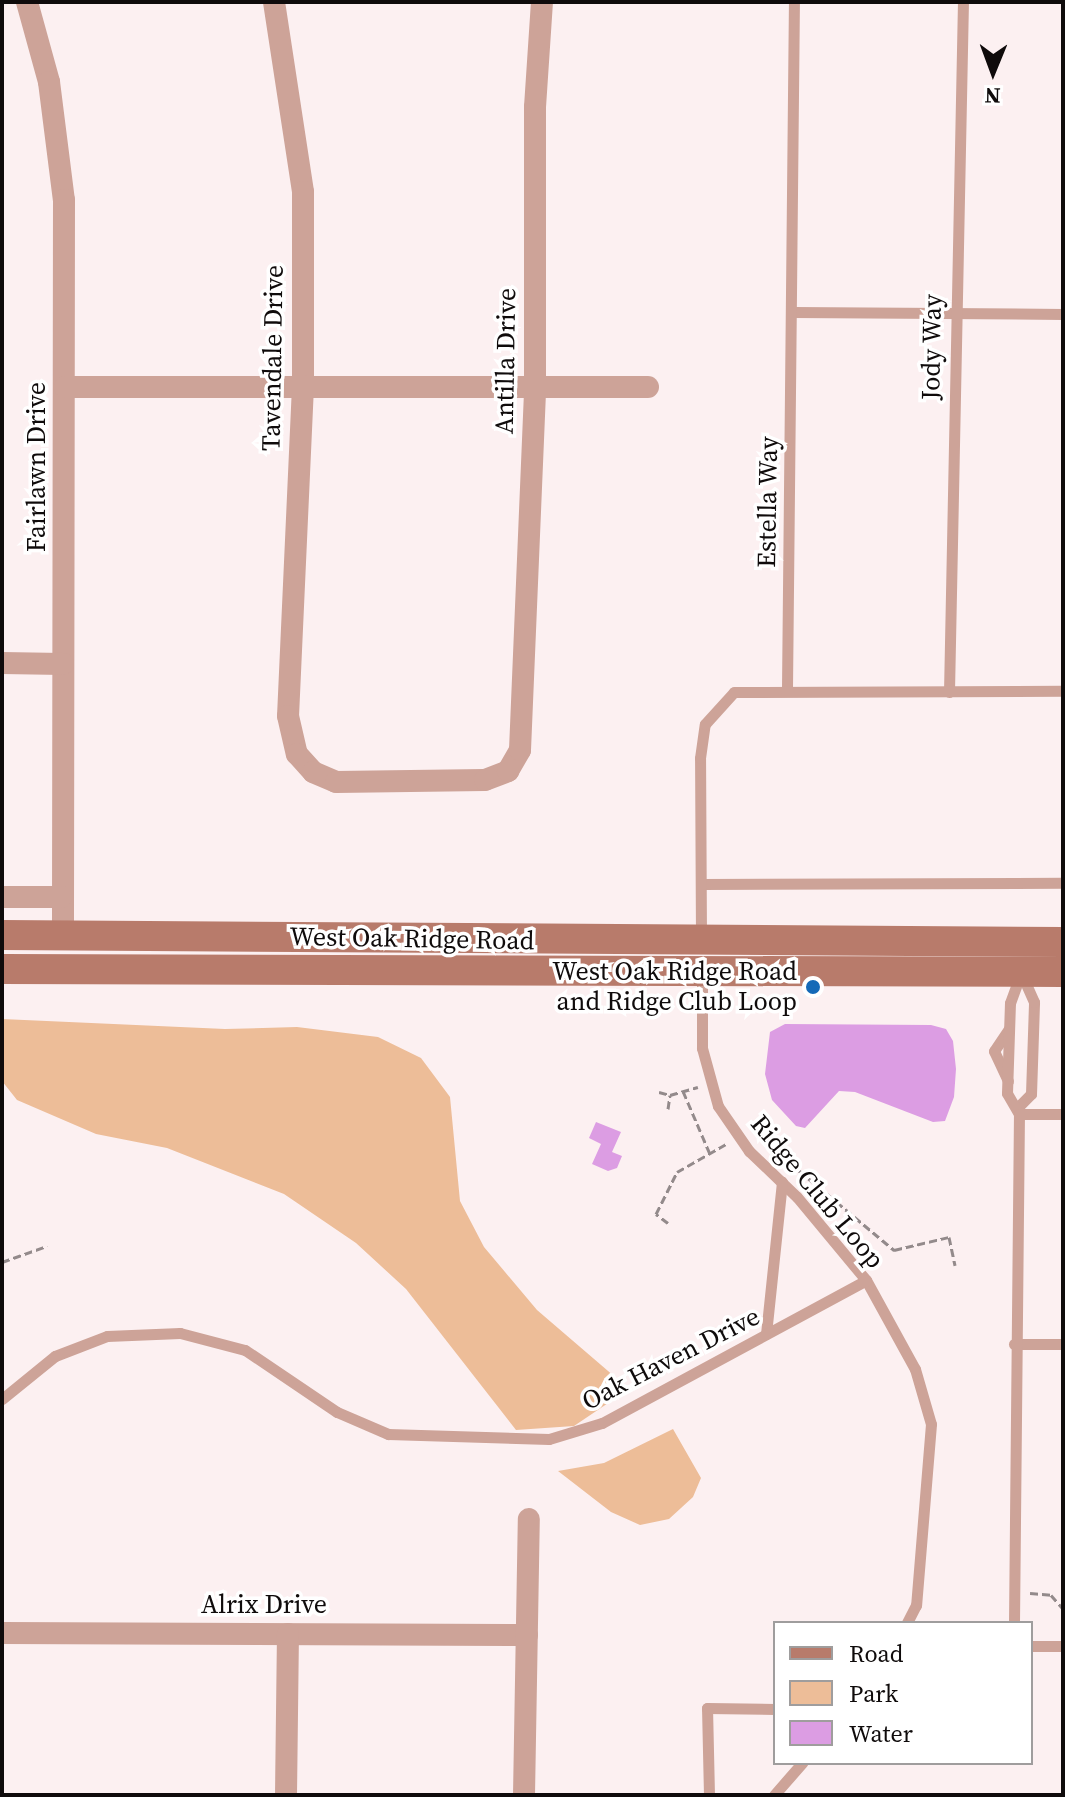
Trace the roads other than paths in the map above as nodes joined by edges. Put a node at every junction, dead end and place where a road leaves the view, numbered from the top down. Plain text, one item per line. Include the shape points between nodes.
1 (27, 2) edge
2 (274, 2) edge
3 (542, 2) edge
4 (794, 2) edge
5 (963, 2) edge
6 (793, 312) junction
7 (954, 312) junction
8 (1063, 314) edge
9 (303, 386) junction
10 (535, 386) junction
11 (65, 387) junction
12 (648, 387) dead end
13 (2, 663) edge
14 (63, 664) junction
15 (787, 688) junction
16 (1063, 691) edge
17 (949, 692) junction
18 (526, 720) joint
19 (1063, 883) edge
20 (702, 884) junction
21 (2, 897) edge
22 (61, 897) junction
23 (2, 935) edge
24 (63, 936) junction
25 (1063, 942) edge
26 (2, 954) edge
27 (702, 957) junction
28 (2, 969) edge
29 (1021, 972) junction
30 (1063, 972) edge
31 (1019, 1110) junction
32 (1063, 1114) edge
33 (779, 1180) junction
34 (866, 1280) junction
35 (766, 1334) junction
36 (1014, 1344) junction
37 (1063, 1344) edge
38 (2, 1399) edge
39 (529, 1519) dead end
40 (908, 1621) edge
41 (1014, 1621) edge
42 (2, 1633) edge
43 (288, 1634) junction
44 (527, 1635) junction
45 (1033, 1646) edge
46 (1063, 1646) edge
47 (773, 1709) edge
48 (800, 1765) edge
49 (286, 1795) edge
50 (524, 1795) edge
51 (709, 1795) edge
52 (774, 1795) edge

1 - 11 street, Fairlawn Drive via 49,82 64,200
2 - 9 street, Tavendale Drive via 303,192
3 - 10 street, Antilla Drive via 535,107
4 - 6 lane, Estella Way
5 - 7 lane, Jody Way
6 - 7 lane
6 - 15 lane, Estella Way
7 - 8 lane
7 - 17 lane, Jody Way
9 - 10 street
9 - 11 street
9 - 18 street, Tavendale Drive via 288,716 297,754 313,772 336,782 485,780 508,771 520,750
10 - 12 street
10 - 18 street, Antilla Drive
11 - 14 street, Fairlawn Drive
13 - 14 street
14 - 22 street, Fairlawn Drive
15 - 17 lane
15 - 20 lane via 734,692 705,724 700,758
16 - 17 lane
19 - 20 lane
20 - 27 lane
21 - 22 street
22 - 24 street, Fairlawn Drive
23 - 24 street, West Oak Ridge Road
24 - 26 street via 58,955
24 - 27 street, West Oak Ridge Road
25 - 27 street, West Oak Ridge Road
27 - 28 street, West Oak Ridge Road
27 - 29 street, West Oak Ridge Road
27 - 33 lane, Ridge Club Loop via 702,1048 718,1106
29 - 30 street, West Oak Ridge Road
29 - 31 lane via 1010,1003 1007,1093
29 - 31 lane via 1034,1002 1031,1094
31 - 32 lane
31 - 36 lane
33 - 34 lane, Ridge Club Loop
33 - 35 lane
34 - 35 lane, Oak Haven Drive
34 - 40 lane, Ridge Club Loop via 915,1369 931,1424 916,1605
35 - 38 lane, Oak Haven Drive via 602,1423 549,1439 388,1434 337,1412 245,1350 180,1333 107,1336 55,1356
36 - 37 lane
36 - 41 lane
39 - 44 street
42 - 43 street, Alrix Drive
43 - 44 street, Alrix Drive
43 - 49 street
44 - 50 street
45 - 46 lane
47 - 51 lane via 707,1708
48 - 52 lane

